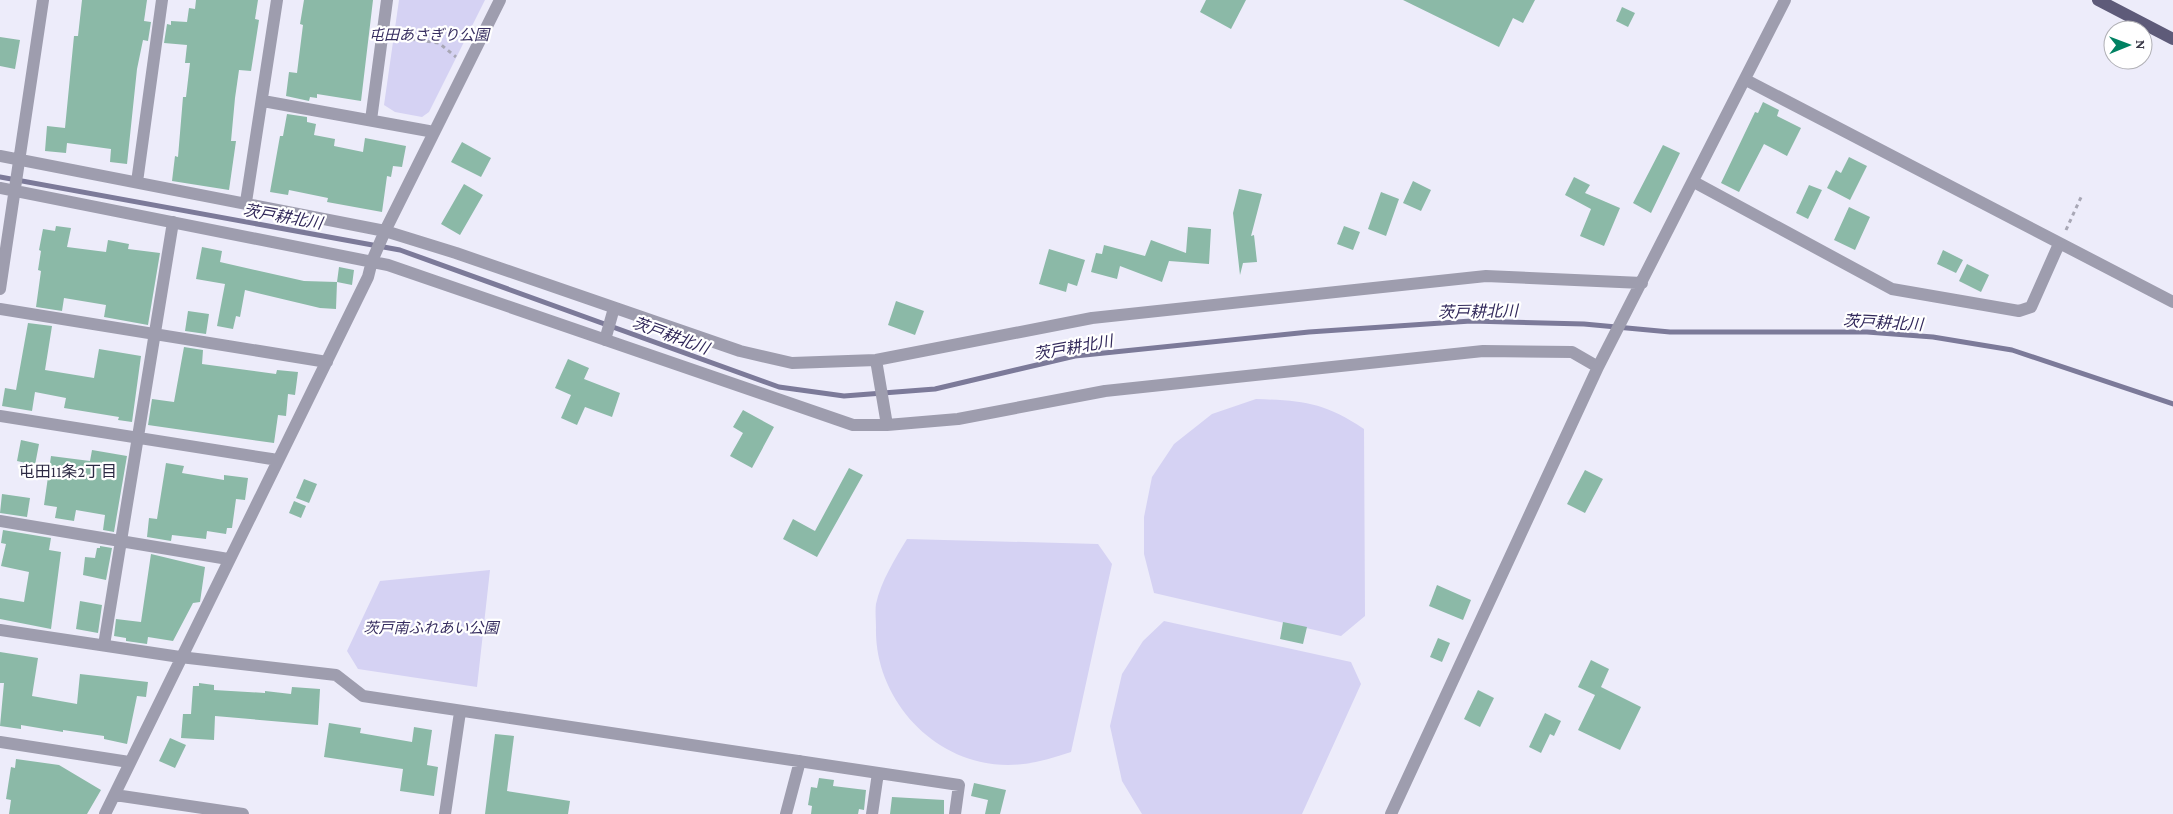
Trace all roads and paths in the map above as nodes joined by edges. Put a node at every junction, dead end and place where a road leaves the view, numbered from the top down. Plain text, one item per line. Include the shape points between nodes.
1 (43, 0) edge
2 (162, 0) edge
3 (277, 0) edge
4 (387, 0) edge
5 (500, 0) edge
6 (1785, 0) edge
7 (2098, 0) edge
8 (392, 37) dead end
9 (2173, 38) edge
10 (461, 62) dead end
11 (1746, 80) junction
12 (263, 101) junction
13 (371, 120) junction
14 (434, 132) junction
15 (0, 156) edge
16 (20, 164) junction
17 (137, 182) junction
18 (1694, 182) junction
19 (0, 188) edge
20 (16, 188) junction
21 (2082, 195) dead end
22 (246, 202) junction
23 (174, 222) junction
24 (383, 236) junction
25 (2059, 244) junction
26 (374, 257) junction
27 (1642, 283) junction
28 (0, 289) edge
29 (2173, 302) edge
30 (0, 309) edge
31 (613, 312) junction
32 (155, 334) junction
33 (606, 336) junction
34 (876, 360) junction
35 (327, 362) junction
36 (1598, 367) junction
37 (0, 416) edge
38 (887, 424) junction
39 (138, 437) junction
40 (278, 460) junction
41 (0, 521) edge
42 (121, 540) junction
43 (228, 559) junction
44 (0, 630) edge
45 (104, 645) junction
46 (180, 658) junction
47 (460, 712) junction
48 (0, 742) edge
49 (800, 761) junction
50 (129, 762) junction
51 (878, 773) junction
52 (115, 795) junction
53 (105, 814) edge
54 (242, 814) edge
55 (445, 814) edge
56 (786, 814) edge
57 (872, 814) edge
58 (955, 814) edge
59 (1391, 814) edge

1 - 16 street
2 - 17 street
3 - 12 street
4 - 13 street
5 - 14 street
6 - 11 street
7 - 9 main road
8 - 10 path via 439,43
11 - 18 street
11 - 25 street
12 - 13 street
12 - 22 street
13 - 14 street
14 - 24 street
15 - 16 street
16 - 17 street
16 - 20 street
17 - 22 street
18 - 25 street via 1892,289 2019,311 2031,306
18 - 27 street
19 - 20 street
20 - 23 street
20 - 28 street
21 - 25 path
22 - 24 street
23 - 26 street
23 - 32 street
24 - 26 street
24 - 31 street
25 - 29 street
26 - 33 street
26 - 35 street via 368,277
27 - 34 street via 1486,276 1092,318
27 - 36 street
30 - 32 street
31 - 33 street
31 - 34 street via 740,352 792,363
32 - 35 street
32 - 39 street
33 - 38 street via 853,425
34 - 38 street
35 - 40 street
36 - 38 street via 1572,352 1483,351 1105,391 958,419
36 - 59 street
37 - 39 street
39 - 40 street
39 - 42 street
40 - 43 street
41 - 42 street
42 - 43 street
42 - 45 street
43 - 46 street
44 - 45 street
45 - 46 street
46 - 47 street via 336,675 363,696
46 - 50 street
47 - 49 street
47 - 55 street
48 - 50 street
49 - 51 street
49 - 56 street
50 - 52 street
51 - 57 street
51 - 58 street via 959,785
52 - 53 street
52 - 54 street

